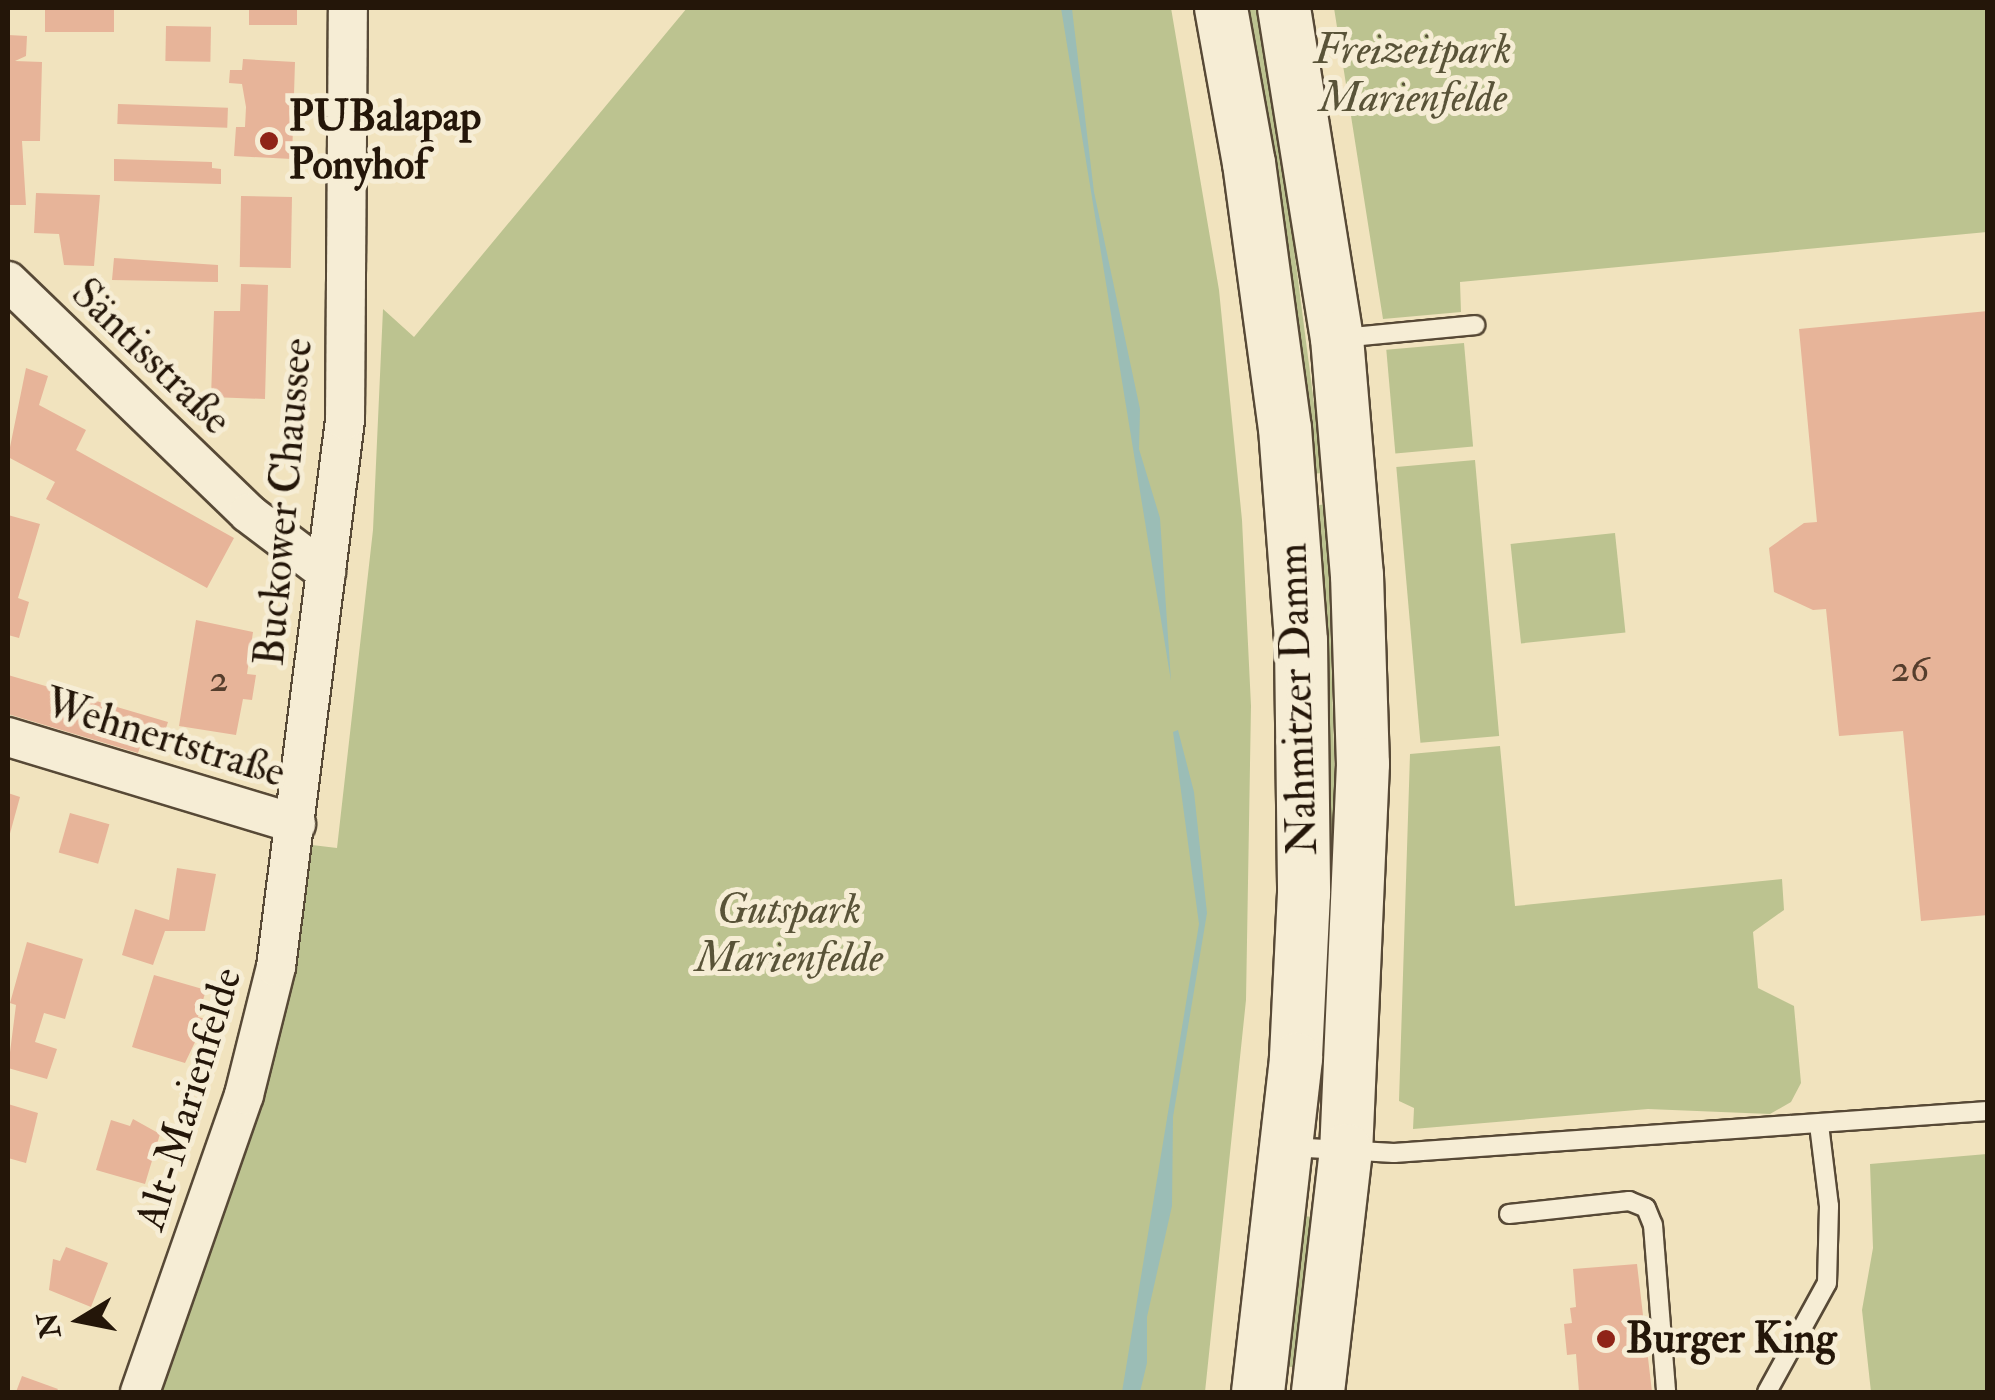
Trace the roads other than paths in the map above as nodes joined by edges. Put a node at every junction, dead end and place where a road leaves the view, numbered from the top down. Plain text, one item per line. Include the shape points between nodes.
1 (348, 8) edge
2 (1220, 8) edge
3 (1284, 8) edge
4 (8, 281) edge
5 (1475, 325) dead end
6 (1337, 338) junction
7 (326, 572) junction
8 (8, 738) edge
9 (296, 824) junction
10 (1988, 1111) edge
11 (1819, 1125) junction
12 (1289, 1147) junction
13 (1346, 1150) junction
14 (1509, 1214) dead end
15 (140, 1392) edge
16 (1258, 1392) edge
17 (1318, 1392) edge
18 (1666, 1392) edge
19 (1768, 1392) edge

1 - 7 street, Buckower Chaussee via 345,420
2 - 12 main road, Nahmitzer Damm via 1250,163 1285,428 1300,624 1304,894
3 - 6 main road, Nahmitzer Damm
4 - 7 street, Säntisstraße via 248,513
5 - 6 lane
6 - 13 main road, Nahmitzer Damm via 1357,575 1363,764
7 - 9 street, Buckower Chaussee
8 - 9 street, Wehnertstraße
9 - 15 street, Alt-Marienfelde via 266,1024
10 - 11 lane
11 - 13 lane via 1394,1153
11 - 19 lane via 1829,1206 1828,1283
12 - 13 lane
12 - 16 main road, Nahmitzer Damm
13 - 17 main road, Nahmitzer Damm
14 - 18 lane via 1629,1201 1646,1208 1654,1225

